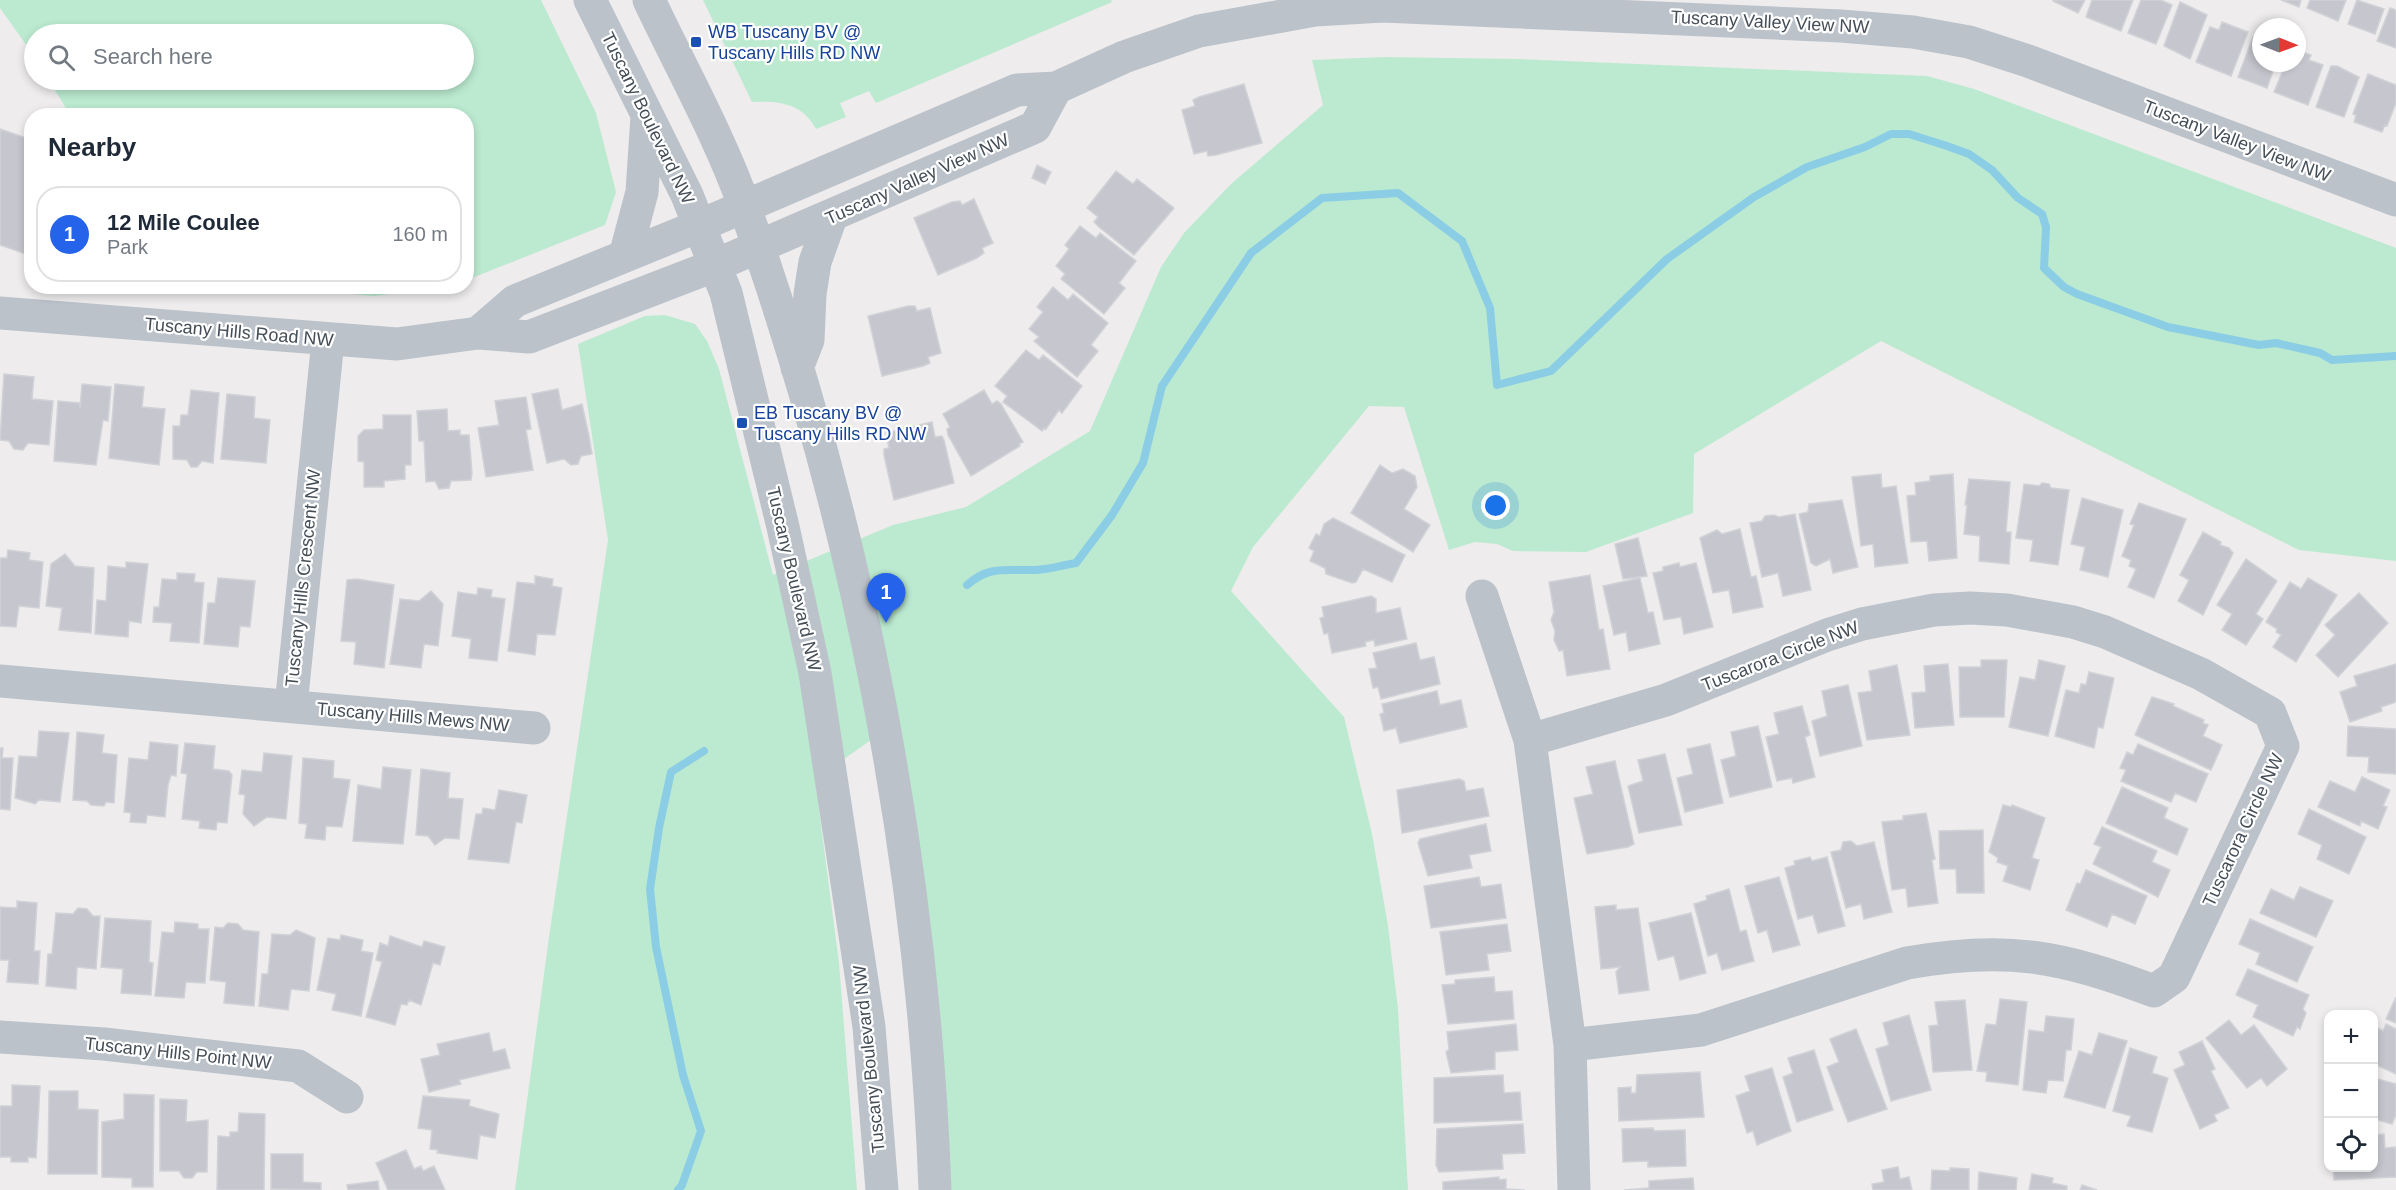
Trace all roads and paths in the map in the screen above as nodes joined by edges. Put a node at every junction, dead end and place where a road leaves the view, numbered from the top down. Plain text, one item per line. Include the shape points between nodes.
1 (590, 0) edge
2 (649, 0) edge
3 (1688, 9) edge
4 (1721, 9) edge
5 (1056, 88) junction
6 (648, 114) junction
7 (2396, 200) edge
8 (744, 206) junction
9 (831, 217) junction
10 (700, 225) junction
11 (758, 246) junction
12 (625, 256) junction
13 (716, 265) junction
14 (0, 313) edge
15 (478, 333) junction
16 (328, 340) junction
17 (797, 368) junction
18 (1482, 596) dead end
19 (0, 681) edge
20 (291, 706) junction
21 (534, 728) dead end
22 (1530, 740) junction
23 (0, 1037) edge
24 (1569, 1045) junction
25 (347, 1097) dead end
26 (882, 1190) edge
27 (935, 1190) edge
28 (1574, 1190) edge

1 - 6 street, Tuscany Boulevard NW
2 - 8 street
3 - 4 street, Tuscany Valley View NW
3 - 5 street, Tuscany Valley View NW via 1383,6 1316,10 1199,31 1124,57
4 - 7 street, Tuscany Valley View NW via 1969,42
5 - 8 street, Tuscany Valley View NW via 1017,90
5 - 9 street, Tuscany Valley View NW via 1035,127
6 - 10 street, Tuscany Boulevard NW
6 - 12 street via 642,192
8 - 10 street
8 - 11 street
9 - 11 street, Tuscany Valley View NW
9 - 17 street via 815,262 808,340
10 - 12 street
10 - 13 street, Tuscany Boulevard NW
11 - 13 street, Tuscany Hills Road NW
11 - 17 street
12 - 15 street via 515,301
13 - 15 street, Tuscany Hills Road NW via 529,337
13 - 26 street, Tuscany Boulevard NW via 726,293 815,673 869,1027
14 - 16 street, Tuscany Hills Road NW
15 - 16 street, Tuscany Hills Road NW via 397,344
16 - 20 street, Tuscany Hills Crescent NW
17 - 27 street via 844,542 883,721 908,869
18 - 22 street
19 - 20 street, Tuscany Hills Crescent NW
20 - 21 street, Tuscany Hills Mews NW
22 - 24 street
22 - 24 street, Tuscarora Circle NW via 1666,700 1862,624 1925,611 1970,608 2007,610 2073,622 2201,674 2270,713 2283,746 2174,977 2154,991 2095,968 2040,957 1942,957 1907,963 1701,1030
23 - 25 street, Tuscany Hills Point NW via 104,1044 298,1066
24 - 28 street

